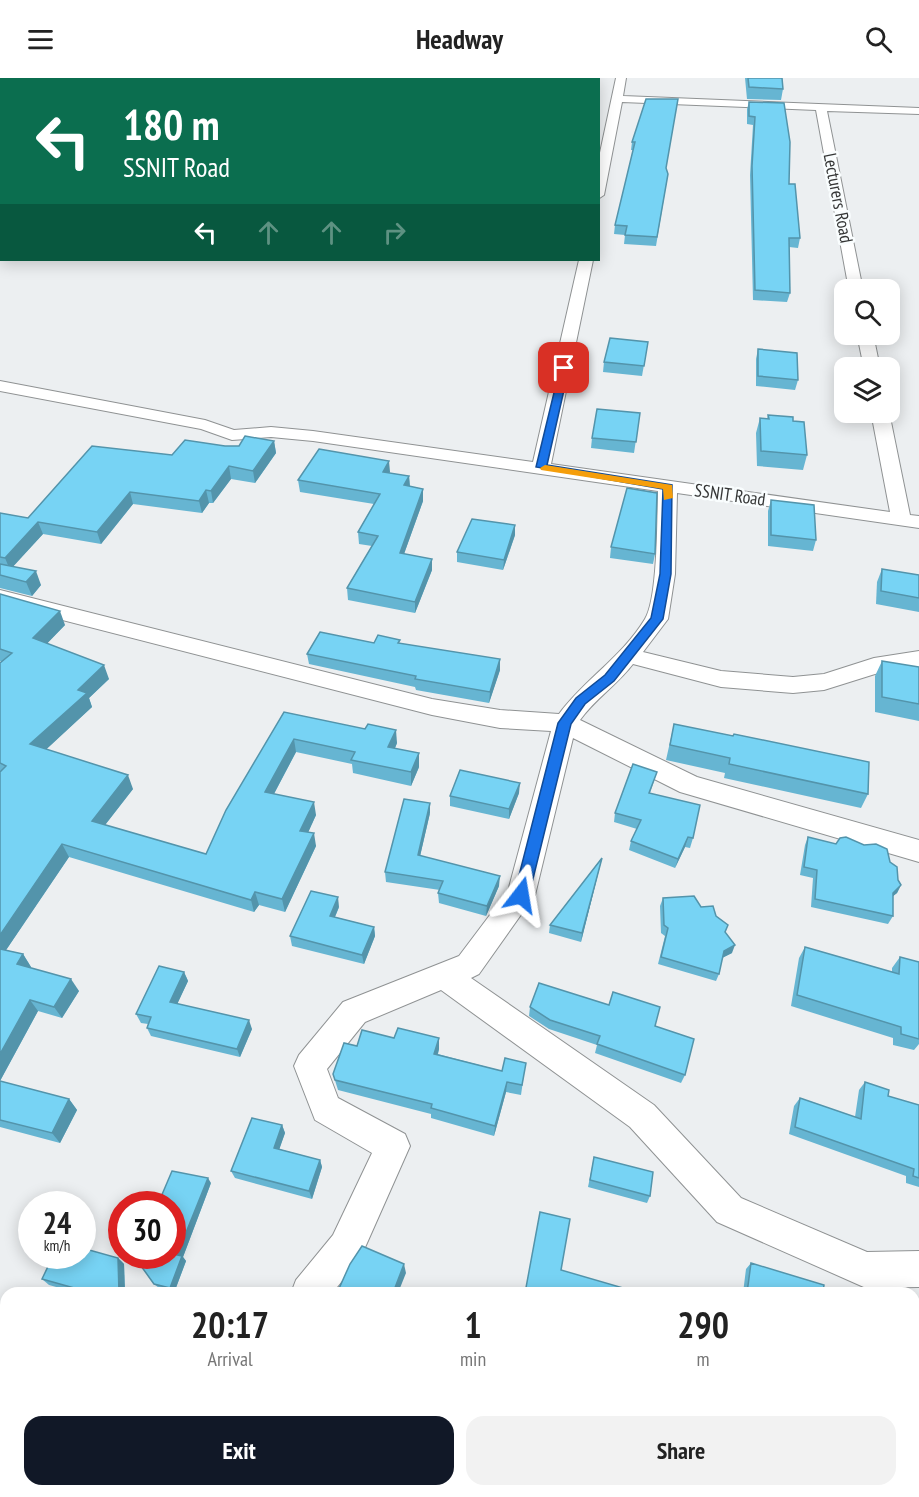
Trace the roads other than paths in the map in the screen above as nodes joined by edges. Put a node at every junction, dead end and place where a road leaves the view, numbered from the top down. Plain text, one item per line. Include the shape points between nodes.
1 (621, 78) edge
2 (617, 99) junction
3 (820, 107) junction
4 (919, 111) edge
5 (600, 185) edge
6 (586, 261) edge
7 (854, 279) edge
8 (0, 386) edge
9 (883, 423) edge
10 (541, 467) junction
11 (668, 487) junction
12 (910, 521) edge
13 (0, 597) edge
14 (628, 655) junction
15 (919, 659) edge
16 (565, 723) junction
17 (919, 851) edge
18 (443, 975) junction
19 (919, 1269) edge
20 (314, 1287) edge

1 - 2 street
2 - 3 street
2 - 5 street
3 - 4 street
3 - 7 street, Lecturers Road
6 - 10 street
8 - 10 street, SSNIT Road via 205,425 232,435 281,433
9 - 12 street
10 - 11 street, SSNIT Road
11 - 12 street, SSNIT Road
11 - 14 street via 665,574 657,619
13 - 16 street via 432,707
14 - 15 street via 722,677 779,685 818,683 875,666
14 - 16 street via 609,678 581,701
16 - 17 street via 689,785
16 - 18 street via 521,895 469,964
18 - 19 street via 642,1116 729,1210 866,1270
18 - 20 street via 354,1012 310,1066 326,1109 393,1146 346,1248

